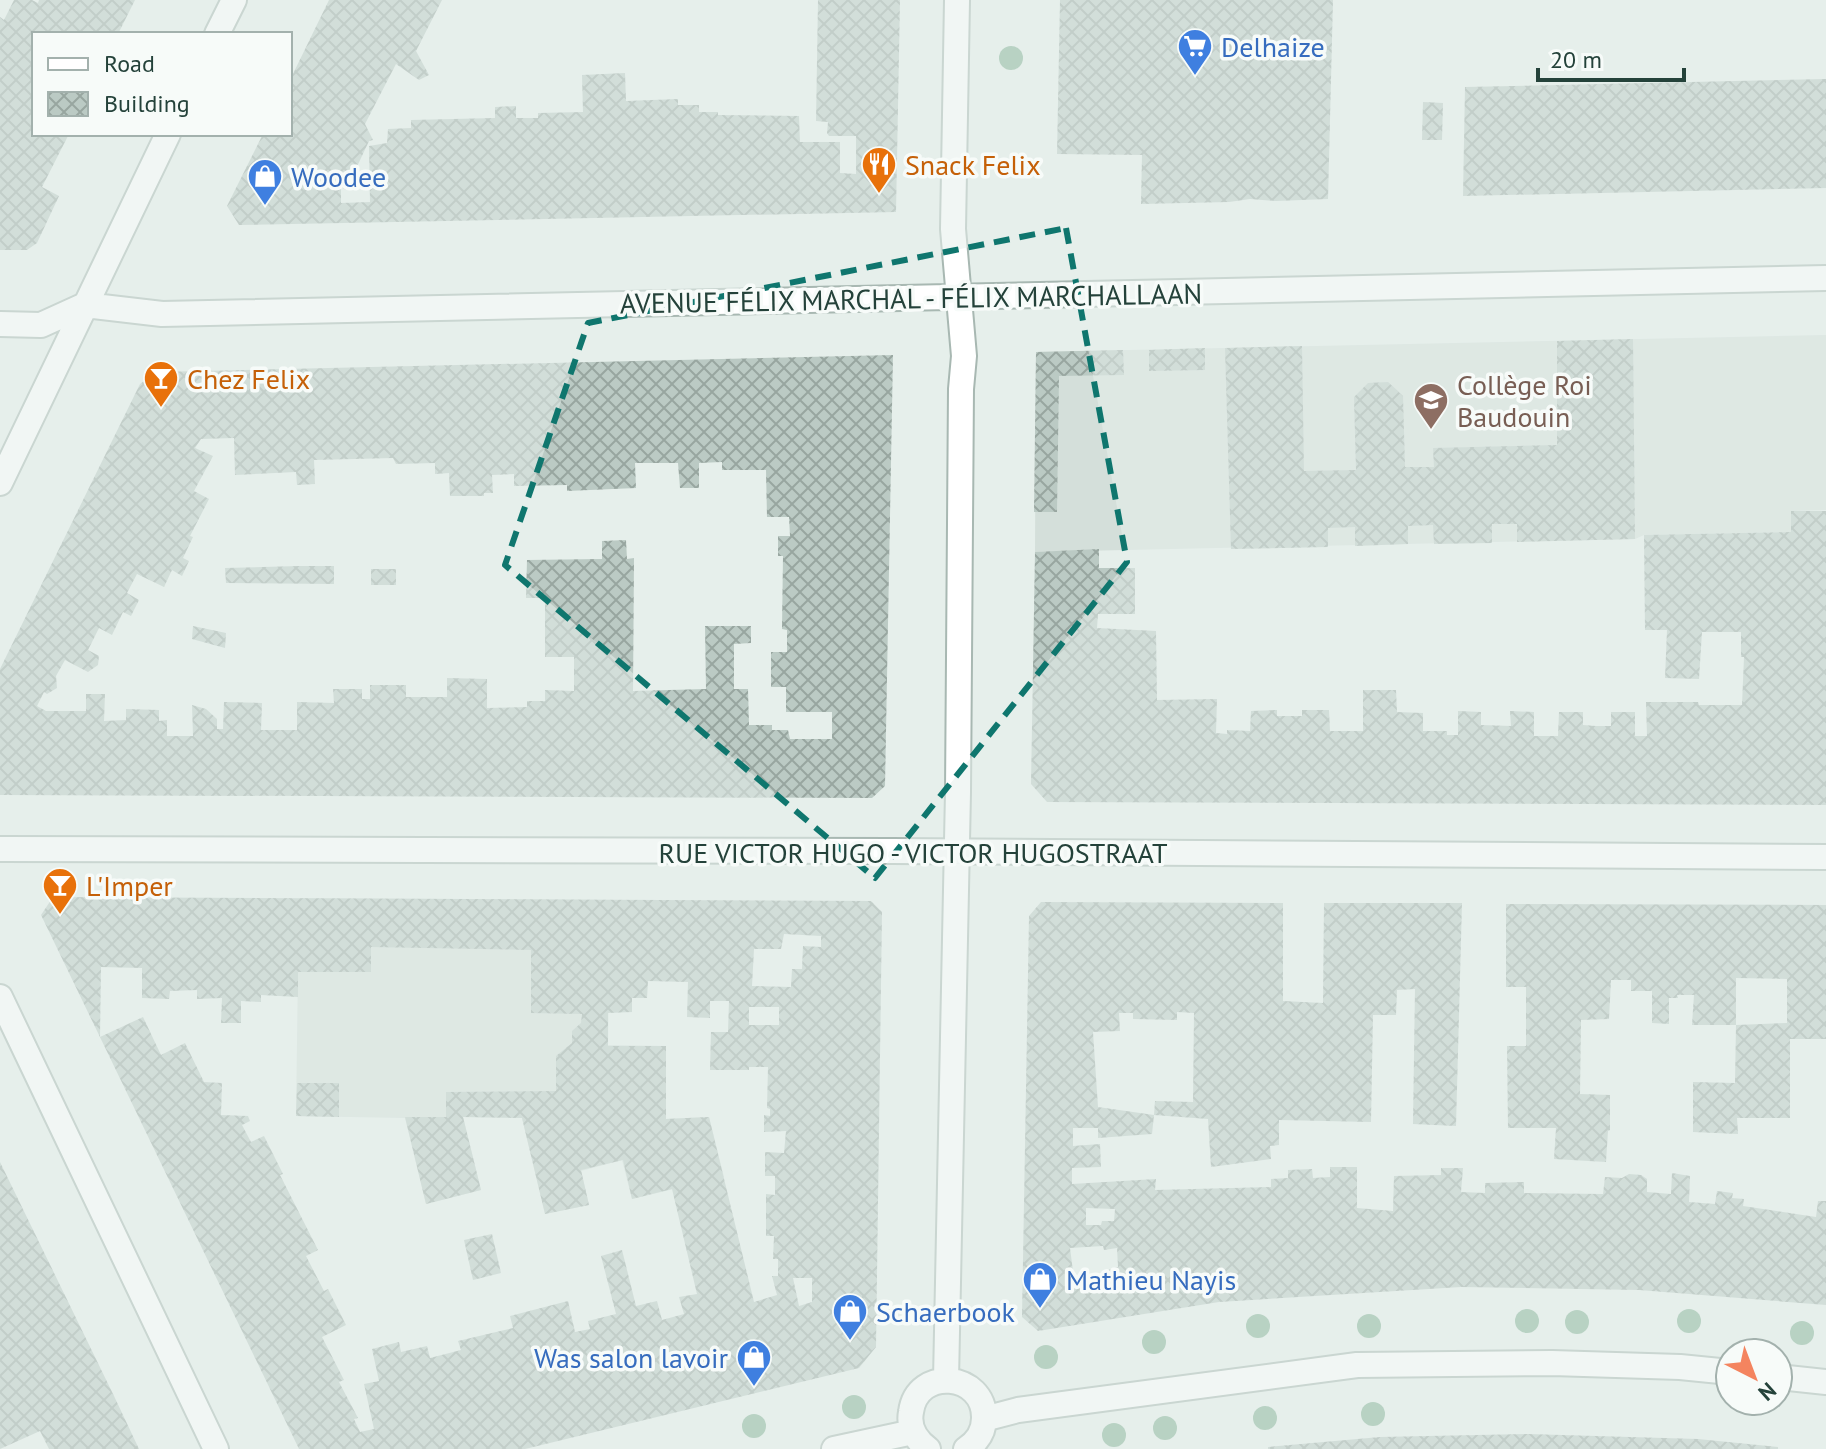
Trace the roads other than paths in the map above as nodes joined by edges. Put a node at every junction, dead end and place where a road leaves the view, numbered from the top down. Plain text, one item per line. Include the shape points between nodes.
1 (234, 0) edge
2 (957, 0) edge
3 (218, 32) edge
4 (167, 136) edge
5 (1826, 278) edge
6 (959, 297) junction
7 (85, 305) junction
8 (0, 324) edge
9 (0, 483) edge
10 (0, 849) edge
11 (957, 852) junction
12 (1826, 857) edge
13 (0, 997) edge
14 (1714, 1370) edge
15 (1794, 1379) edge
16 (946, 1380) junction
17 (1826, 1382) edge
18 (984, 1419) junction
19 (921, 1441) edge
20 (216, 1449) edge
21 (834, 1449) edge
22 (966, 1449) edge

1 - 3 street
2 - 6 street via 953,229
4 - 7 street
5 - 6 street, AVENUE FÉLIX MARCHAL - FÉLIX MARCHALLAAN
6 - 7 street, AVENUE FÉLIX MARCHAL - FÉLIX MARCHALLAAN via 162,314
6 - 11 street via 964,356
7 - 8 street via 41,325
7 - 9 street
10 - 11 street, RUE VICTOR HUGO - VICTOR HUGOSTRAAT
11 - 12 street, RUE VICTOR HUGO - VICTOR HUGOSTRAAT
11 - 16 street
13 - 20 street
14 - 18 street via 1552,1363 1357,1365 1018,1410
15 - 17 street
16 - 18 street via 971,1389 980,1399
16 - 19 street via 927,1386 914,1400 910,1420
18 - 22 street via 982,1432
19 - 21 street

